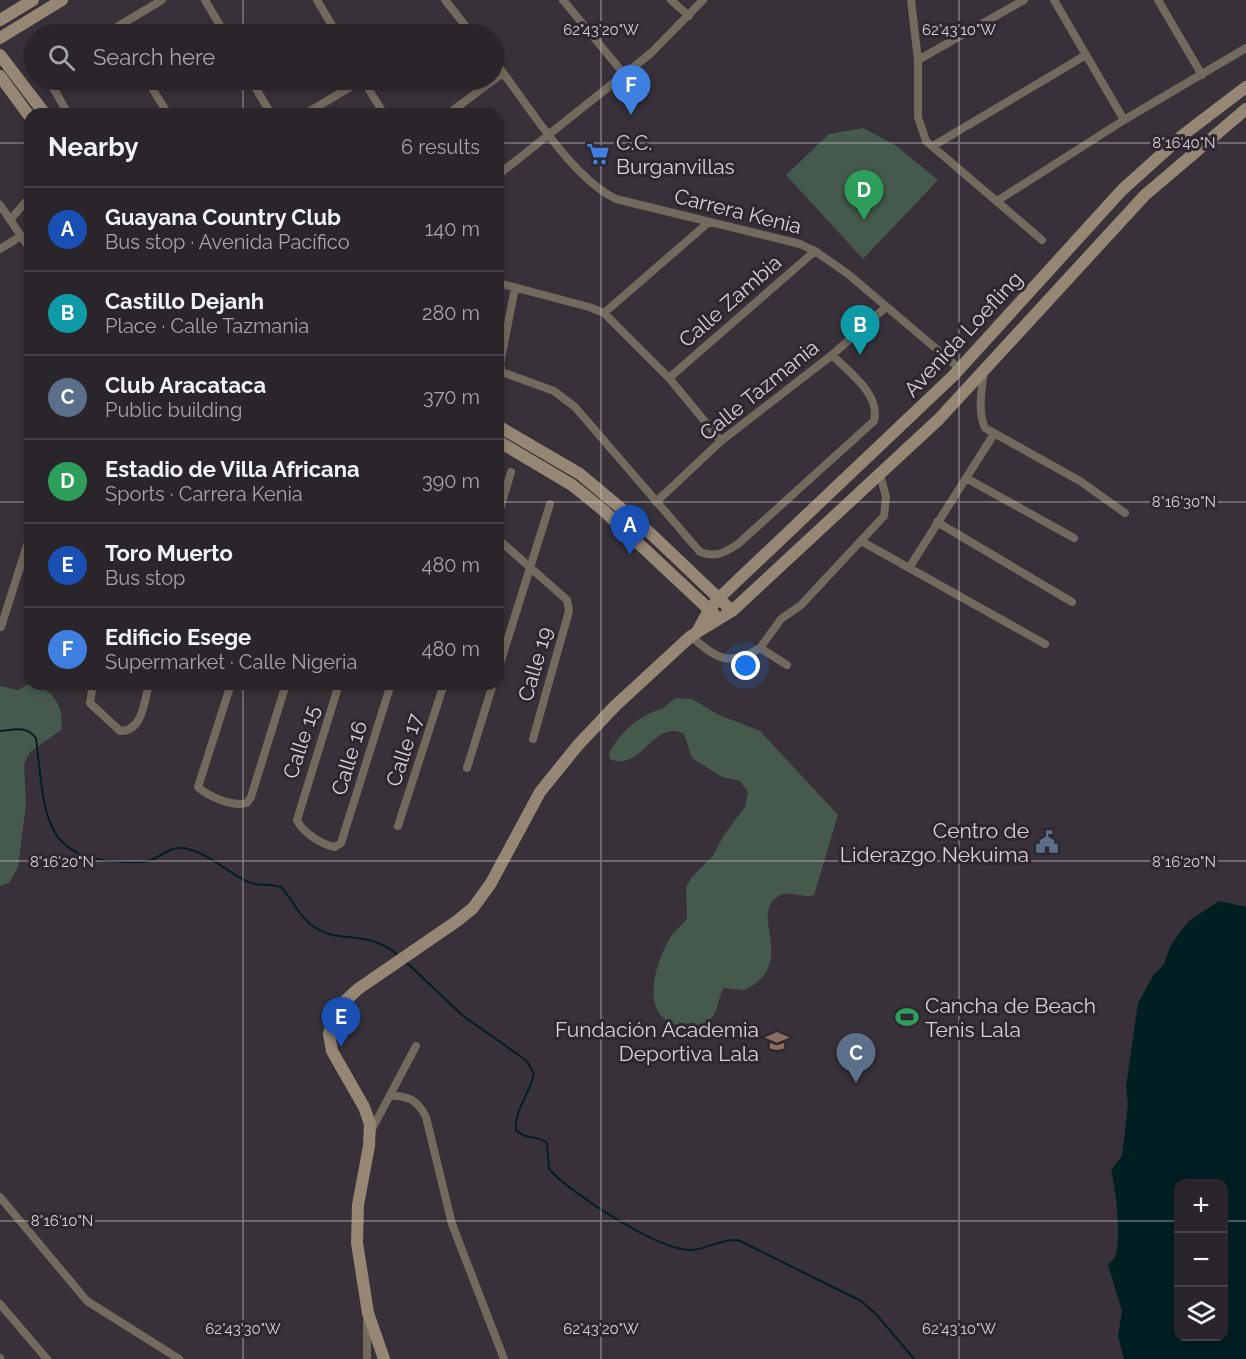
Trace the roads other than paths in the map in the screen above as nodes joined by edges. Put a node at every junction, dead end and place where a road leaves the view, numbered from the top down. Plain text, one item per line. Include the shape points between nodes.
1 (33, 0) edge
2 (62, 0) edge
3 (162, 0) edge
4 (205, 0) edge
5 (317, 0) edge
6 (445, 0) edge
7 (563, 0) edge
8 (671, 0) edge
9 (703, 0) edge
10 (911, 0) edge
11 (1024, 0) edge
12 (1054, 0) edge
13 (1158, 0) edge
14 (689, 16) junction
15 (0, 20) edge
16 (128, 24) edge
17 (219, 24) edge
18 (331, 24) edge
19 (464, 24) edge
20 (0, 38) edge
21 (1246, 48) edge
22 (1086, 54) junction
23 (0, 56) edge
24 (918, 60) junction
25 (504, 74) edge
26 (624, 74) junction
27 (1202, 75) junction
28 (0, 76) edge
29 (24, 87) edge
30 (1246, 87) edge
31 (26, 90) edge
32 (56, 90) edge
33 (153, 90) edge
34 (257, 90) edge
35 (345, 90) edge
36 (368, 90) edge
37 (480, 90) edge
38 (40, 108) edge
39 (66, 108) edge
40 (164, 108) edge
41 (267, 108) edge
42 (315, 108) edge
43 (380, 108) edge
44 (456, 108) edge
45 (24, 109) edge
46 (1246, 110) edge
47 (1124, 120) junction
48 (549, 134) junction
49 (933, 146) junction
50 (504, 170) edge
51 (997, 201) junction
52 (24, 203) edge
53 (0, 205) edge
54 (10, 220) junction
55 (709, 222) junction
56 (21, 236) junction
57 (24, 240) edge
58 (1042, 240) dead end
59 (0, 249) edge
60 (815, 251) junction
61 (504, 285) edge
62 (515, 288) junction
63 (885, 308) junction
64 (604, 313) junction
65 (504, 344) edge
66 (832, 355) junction
67 (960, 369) junction
68 (984, 370) junction
69 (504, 373) edge
70 (669, 378) junction
71 (504, 429) edge
72 (994, 434) junction
73 (721, 441) junction
74 (504, 445) edge
75 (512, 472) dead end
76 (879, 474) junction
77 (966, 478) junction
78 (504, 497) edge
79 (656, 502) junction
80 (550, 504) dead end
81 (1125, 513) dead end
82 (938, 522) junction
83 (1074, 538) dead end
84 (861, 541) junction
85 (504, 545) edge
86 (24, 555) edge
87 (530, 567) junction
88 (909, 568) junction
89 (719, 598) junction
90 (1072, 602) dead end
91 (709, 610) junction
92 (732, 611) junction
93 (721, 620) junction
94 (1, 627) edge
95 (694, 634) junction
96 (1045, 645) dead end
97 (760, 648) junction
98 (504, 651) edge
99 (787, 665) dead end
100 (92, 690) edge
101 (147, 690) edge
102 (229, 690) edge
103 (284, 690) edge
104 (337, 690) edge
105 (389, 690) edge
106 (442, 690) edge
107 (492, 690) edge
108 (533, 738) dead end
109 (467, 768) dead end
110 (399, 826) dead end
111 (341, 843) joint
112 (416, 1046) dead end
113 (390, 1096) junction
114 (371, 1132) junction
115 (0, 1197) edge
116 (365, 1301) junction
117 (0, 1304) edge
118 (47, 1359) edge
119 (179, 1359) edge
120 (367, 1359) edge
121 (383, 1359) edge
122 (504, 1359) edge

1 - 15 street
2 - 20 street
3 - 16 street
4 - 17 street
5 - 18 street
6 - 19 street
7 - 26 street
8 - 14 street
9 - 14 street
10 - 24 street
11 - 24 street
12 - 22 street
13 - 27 street
14 - 26 street
21 - 27 street
22 - 47 street
22 - 49 street
23 - 29 street
24 - 49 street via 918,117 926,141
25 - 48 street, Carrera Kenia
26 - 48 street
27 - 47 street
28 - 45 street
30 - 67 street, Avenida Loefling via 1183,135 1122,190
31 - 38 street
32 - 39 street
33 - 40 street
34 - 41 street
35 - 42 street
36 - 43 street
37 - 44 street
46 - 68 street, Avenida Loefling via 1145,195
47 - 51 street
48 - 50 street
48 - 55 street, Carrera Kenia via 603,193
49 - 51 street
51 - 58 street
52 - 54 street
53 - 54 street
54 - 56 street
55 - 60 street, Carrera Kenia
55 - 64 street
56 - 57 street
56 - 59 street
60 - 63 street, Carrera Kenia via 848,274
60 - 70 street, Calle Zambia
61 - 62 street
62 - 64 street
62 - 65 street
63 - 66 street, Calle Tazmania
63 - 67 street, Carrera Kenia
64 - 70 street
66 - 73 street, Calle Tazmania
66 - 79 street via 874,400 874,421 738,544 712,556 700,552
67 - 89 street, Avenida Loefling
68 - 72 street via 981,420
68 - 76 street, Avenida Loefling via 939,419
69 - 79 street via 566,399
70 - 73 street
71 - 89 street via 588,480
72 - 77 street
72 - 81 street via 1080,481
73 - 79 street, Calle Tazmania
74 - 91 street via 596,504
75 - 78 street
76 - 84 street via 886,497 884,516
76 - 92 street, Avenida Loefling
77 - 82 street
77 - 83 street
80 - 87 street
82 - 88 street
82 - 90 street
84 - 88 street
84 - 97 street via 801,605 781,619
85 - 87 street
86 - 94 street
87 - 98 street
87 - 108 street, Calle 19 via 567,600 569,611
88 - 96 street
89 - 91 street, Avenida Loefling
89 - 92 street
91 - 93 street
91 - 95 street, Avenida Loefling
92 - 93 street, Avenida Loefling
93 - 95 street, Avenida Loefling
95 - 97 street via 720,658 743,658
95 - 114 street via 615,706 548,782 520,825 491,884 473,908 344,1002 330,1028 332,1051 364,1107
97 - 99 street
100 - 101 street via 94,709 120,731 129,731 137,724
102 - 103 street via 198,787 207,795 240,805 251,797
104 - 111 street, Calle 15 via 298,812 300,827 328,846
105 - 111 street, Calle 16
106 - 110 street, Calle 17
107 - 109 street
112 - 113 street
113 - 114 street
113 - 122 street via 411,1098 426,1118 452,1224
114 - 116 street via 357,1230
115 - 119 street via 87,1301
116 - 120 street
116 - 121 street
117 - 118 street

